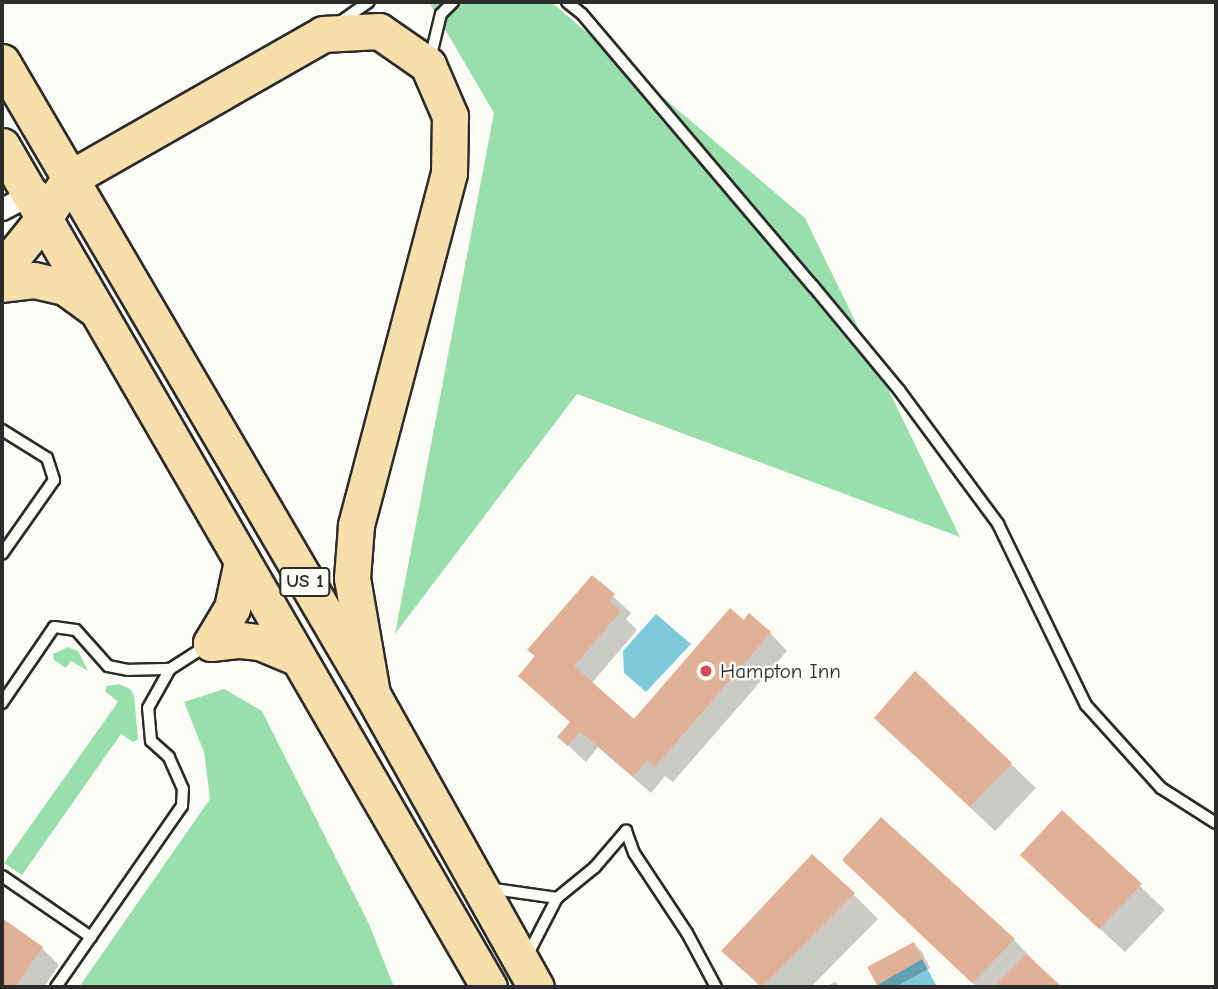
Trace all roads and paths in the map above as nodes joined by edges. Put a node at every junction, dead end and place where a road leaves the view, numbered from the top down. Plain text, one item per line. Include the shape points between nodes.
1 (369, 2) edge
2 (453, 2) edge
3 (567, 2) edge
4 (323, 34) junction
5 (2, 62) edge
6 (428, 65) junction
7 (2, 146) edge
8 (69, 179) junction
9 (25, 207) edge
10 (2, 270) edge
11 (2, 284) edge
12 (97, 310) junction
13 (2, 430) edge
14 (2, 554) edge
15 (242, 561) junction
16 (211, 643) junction
17 (298, 658) junction
18 (170, 669) junction
19 (372, 694) junction
20 (2, 703) edge
21 (1216, 822) edge
22 (2, 876) edge
23 (478, 886) junction
24 (557, 898) junction
25 (91, 937) junction
26 (529, 976) edge
27 (56, 987) edge
28 (489, 987) edge
29 (716, 987) edge

1 - 4 lane
2 - 6 lane via 442,14
3 - 21 lane via 822,296 899,390 998,524 1086,705 1161,788
4 - 6 highway via 379,32
4 - 8 highway
5 - 8 highway, US 1
6 - 19 highway via 450,116 449,173 356,526 352,578
7 - 9 highway, US 1
8 - 9 highway
8 - 19 highway, US 1
9 - 10 highway
9 - 12 highway, US 1
11 - 12 highway via 34,280 65,287
12 - 15 highway, US 1
13 - 14 lane via 47,458 54,480
15 - 16 highway via 232,607
15 - 17 highway, US 1
16 - 17 highway via 260,642
16 - 18 lane
17 - 28 highway, US 1
18 - 20 lane via 108,666 76,630 54,627
18 - 25 lane via 148,708 151,741 169,757 183,789 182,806
19 - 23 highway, US 1
22 - 25 lane
23 - 24 lane
23 - 26 highway, US 1
24 - 26 lane
24 - 29 lane via 594,867 626,831 634,853
25 - 27 lane

